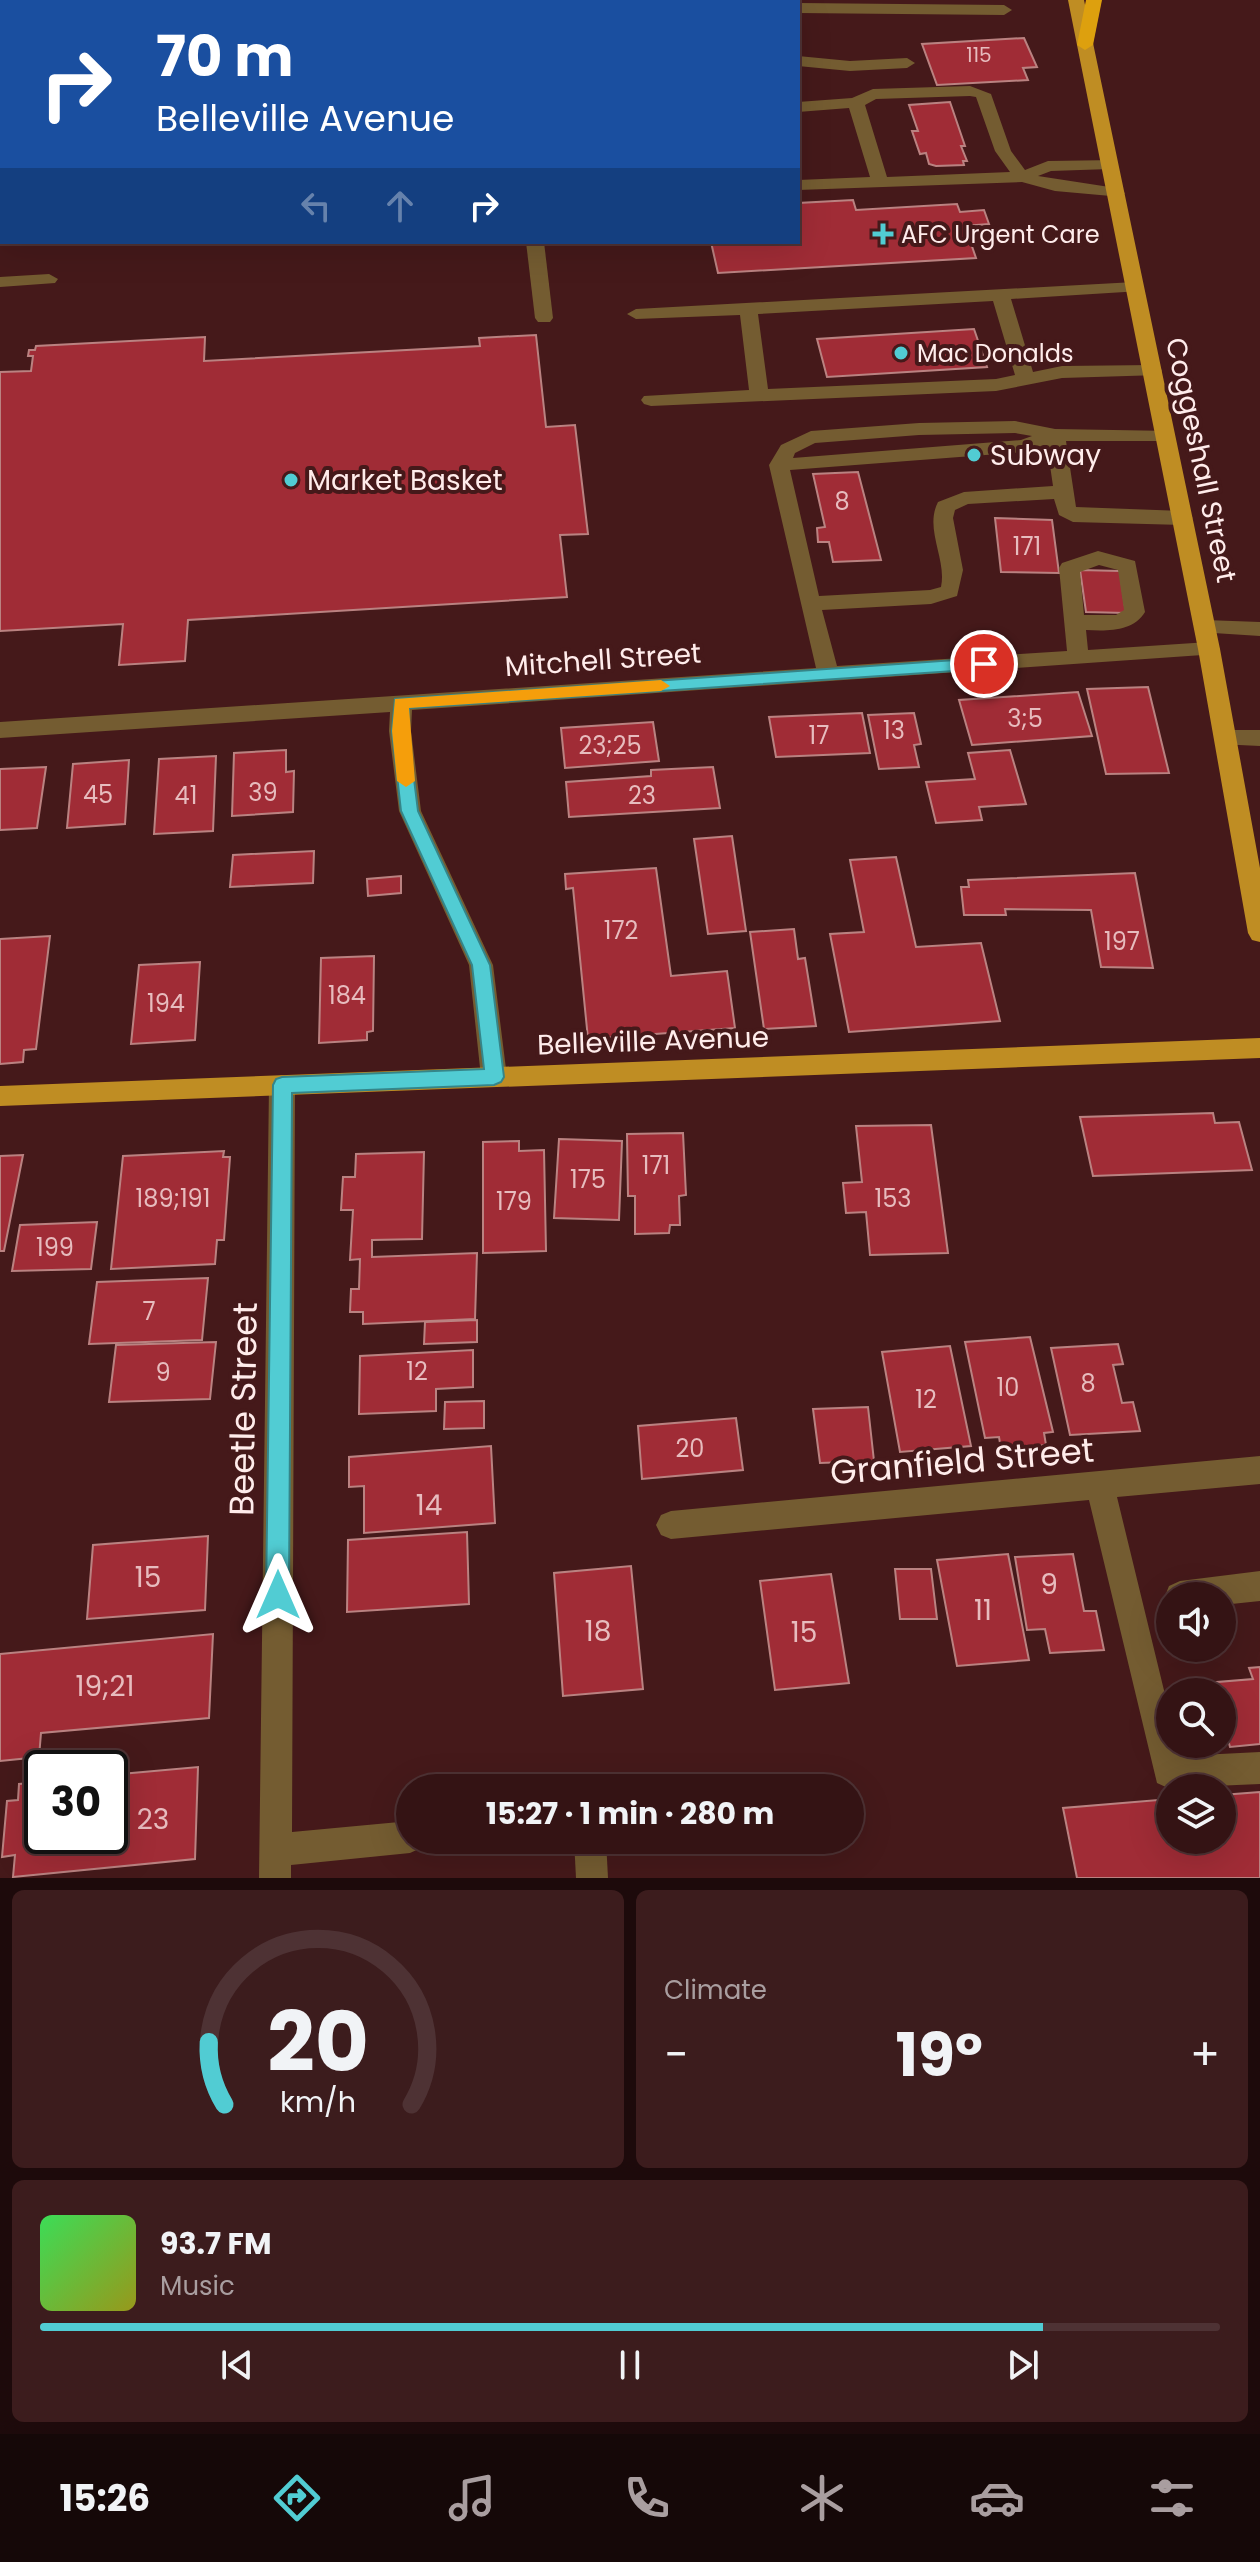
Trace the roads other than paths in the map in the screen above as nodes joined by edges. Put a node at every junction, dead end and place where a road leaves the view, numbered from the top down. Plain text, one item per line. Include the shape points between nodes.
1 (1076, 0) edge
2 (1094, 0) edge
3 (800, 8) edge
4 (1004, 10) dead end
5 (1085, 45) junction
6 (800, 61) edge
7 (907, 63) dead end
8 (856, 103) junction
9 (800, 107) edge
10 (1110, 164) junction
11 (1022, 177) junction
12 (880, 182) junction
13 (800, 185) edge
14 (1116, 193) junction
15 (535, 244) edge
16 (49, 279) dead end
17 (0, 282) edge
18 (1135, 287) junction
19 (1000, 294) junction
20 (748, 309) junction
21 (636, 314) dead end
22 (544, 318) dead end
23 (1153, 371) junction
24 (1026, 379) junction
25 (759, 395) junction
26 (651, 400) dead end
27 (1055, 435) junction
28 (1165, 435) junction
29 (1063, 492) junction
30 (1093, 518) junction
31 (1183, 518) junction
32 (1098, 558) junction
33 (810, 604) junction
34 (1076, 622) junction
35 (1260, 629) edge
36 (1207, 638) junction
37 (1078, 657) junction
38 (828, 674) junction
39 (401, 703) junction
40 (0, 730) edge
41 (1226, 738) junction
42 (1260, 738) edge
43 (1260, 933) edge
44 (1260, 1048) edge
45 (494, 1077) junction
46 (282, 1085) junction
47 (0, 1096) edge
48 (1260, 1470) edge
49 (1100, 1485) junction
50 (671, 1525) dead end
51 (1260, 1586) edge
52 (1236, 1589) edge
53 (1260, 1768) edge
54 (396, 1840) edge
55 (591, 1854) edge
56 (275, 1864) edge
57 (592, 1878) edge

1 - 5 main road, Coggeshall Street
2 - 5 highway
3 - 4 street
5 - 10 main road, Coggeshall Street
6 - 7 street
8 - 9 street
8 - 11 street via 873,94 983,94 1003,151
8 - 12 street
10 - 11 street via 1048,166
10 - 14 main road, Coggeshall Street
11 - 12 street
11 - 14 street
12 - 13 street
14 - 18 main road, Coggeshall Street
15 - 22 street
16 - 17 street
18 - 19 street
18 - 23 main road, Coggeshall Street
19 - 20 street
19 - 24 street
20 - 21 street
20 - 25 street
23 - 24 street via 1062,372
23 - 28 main road, Coggeshall Street
24 - 25 street via 996,385
25 - 26 street
27 - 28 street
27 - 29 street
27 - 33 street via 1015,427 919,429 811,437 788,449 779,465
28 - 31 main road, Coggeshall Street
29 - 30 street via 1066,510
29 - 33 street via 964,498 945,507 941,523 955,578 950,591 931,597
30 - 31 street
30 - 32 street
31 - 36 main road, Coggeshall Street
32 - 34 street via 1069,568
32 - 34 street via 1128,566 1135,612 1124,621
33 - 38 street
34 - 37 street
35 - 36 street, Mitchell Street
36 - 37 street, Mitchell Street
36 - 41 main road, Coggeshall Street
37 - 38 street, Mitchell Street
38 - 39 street, Mitchell Street
39 - 40 street, Mitchell Street
39 - 45 street via 410,811 481,965
41 - 42 street
41 - 43 main road, Coggeshall Street
44 - 45 main road, Belleville Avenue
45 - 46 main road, Belleville Avenue
46 - 47 main road, Belleville Avenue
46 - 56 street, Beetle Street
48 - 49 street, Granfield Street
49 - 50 street, Granfield Street
49 - 53 street via 1168,1772
51 - 52 street
54 - 56 street
55 - 57 street

